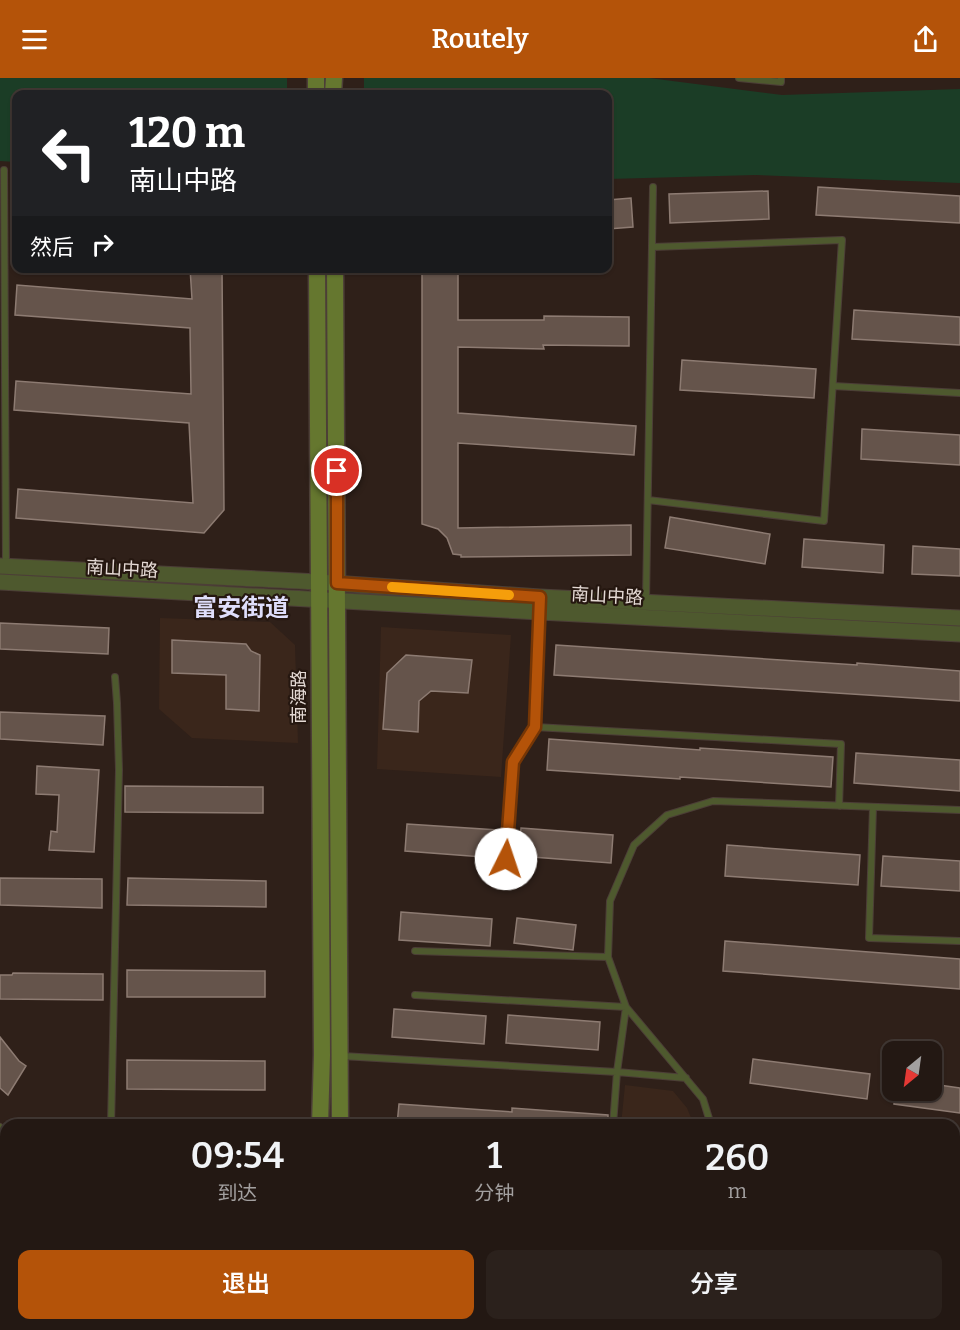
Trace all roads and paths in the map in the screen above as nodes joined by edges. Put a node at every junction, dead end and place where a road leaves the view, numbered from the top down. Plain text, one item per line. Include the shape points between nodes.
1 (739, 78) edge
2 (781, 78) edge
3 (4, 170) dead end
4 (653, 187) dead end
5 (652, 248) junction
6 (317, 273) edge
7 (335, 273) edge
8 (2, 307) edge
9 (833, 386) junction
10 (960, 393) edge
11 (3, 466) edge
12 (648, 500) junction
13 (3, 566) edge
14 (0, 582) edge
15 (318, 582) junction
16 (337, 583) junction
17 (318, 600) junction
18 (337, 601) junction
19 (646, 602) junction
20 (540, 605) junction
21 (960, 618) edge
22 (960, 634) edge
23 (115, 677) dead end
24 (535, 727) junction
25 (839, 806) junction
26 (873, 807) junction
27 (960, 810) edge
28 (506, 859) dead end
29 (960, 941) edge
30 (414, 951) dead end
31 (608, 957) junction
32 (415, 995) dead end
33 (626, 1006) junction
34 (322, 1054) junction
35 (340, 1056) junction
36 (617, 1072) junction
37 (686, 1078) junction
38 (111, 1119) edge
39 (320, 1119) edge
40 (340, 1119) edge
41 (613, 1119) edge
42 (709, 1119) edge

1 - 2 lane via 781,82
3 - 8 lane
4 - 5 lane
5 - 9 lane via 842,240
5 - 12 lane
6 - 15 main road, 南海路
7 - 16 main road
8 - 11 lane
9 - 10 lane
9 - 12 lane via 824,521
11 - 13 lane
12 - 19 lane
13 - 15 street, 南山中路
14 - 17 street, 南山中路
15 - 16 street, 南山中路
15 - 17 main road, 南海路
16 - 18 main road
16 - 20 street, 南山中路
17 - 18 street, 南山中路
17 - 34 main road, 南海路
18 - 20 street, 南山中路
18 - 35 main road
19 - 20 street, 南山中路
19 - 21 street, 南山中路
20 - 22 street, 南山中路
20 - 24 lane
23 - 38 lane via 119,770
24 - 25 lane via 841,744
24 - 28 lane via 513,762
25 - 26 lane
25 - 31 lane via 713,801 667,815 634,845 610,901
26 - 27 lane
26 - 29 lane via 869,938
30 - 31 lane
31 - 33 lane
32 - 33 lane
33 - 36 lane
33 - 37 lane
34 - 35 lane
34 - 39 main road, 南海路
35 - 36 lane
35 - 40 main road
36 - 37 lane
36 - 41 lane
37 - 42 lane via 703,1099

